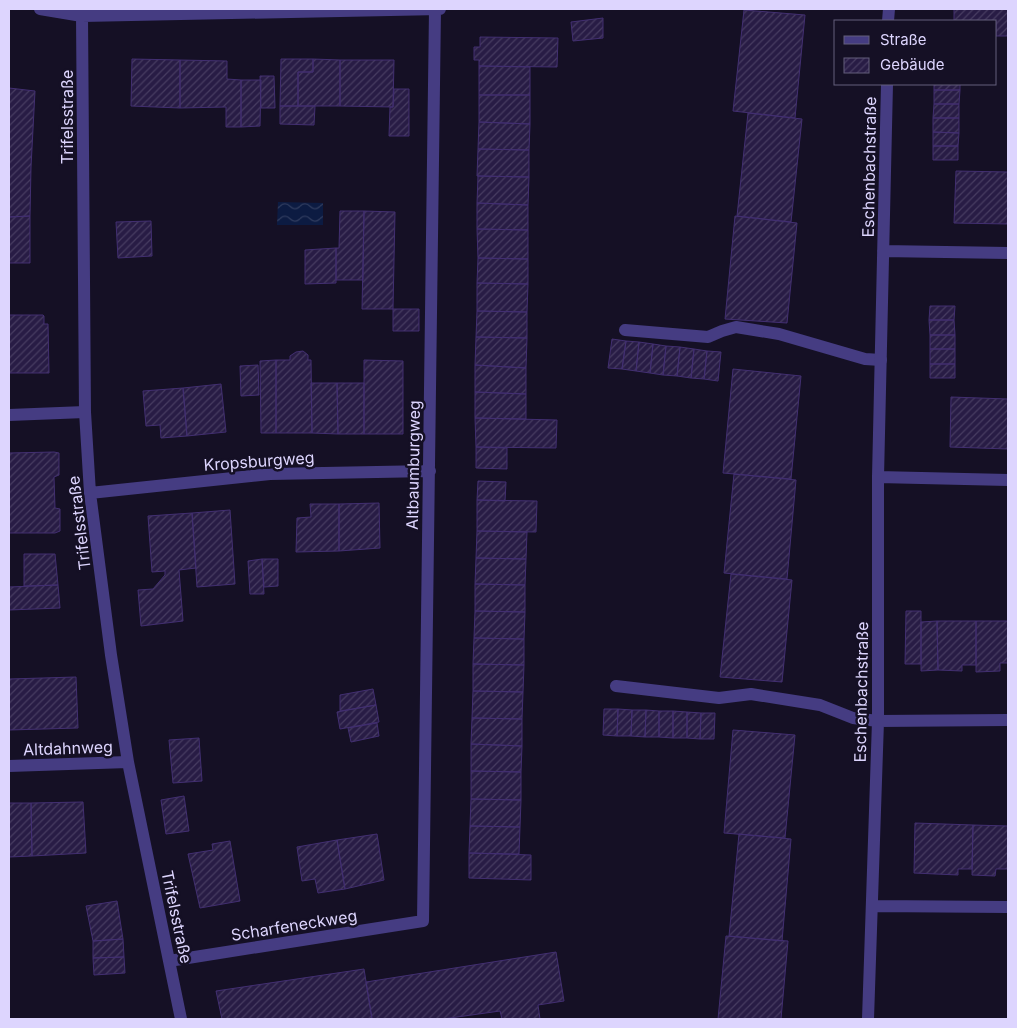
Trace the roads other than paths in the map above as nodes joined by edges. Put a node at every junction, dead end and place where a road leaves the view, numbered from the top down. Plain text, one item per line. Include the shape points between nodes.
1 (40, 9) edge
2 (435, 9) edge
3 (440, 9) edge
4 (82, 16) junction
5 (887, 85) edge
6 (883, 251) junction
7 (1008, 253) edge
8 (625, 330) dead end
9 (881, 360) junction
10 (85, 412) junction
11 (9, 416) edge
12 (430, 471) junction
13 (878, 477) junction
14 (1008, 480) edge
15 (90, 493) junction
16 (616, 686) dead end
17 (1008, 720) edge
18 (878, 721) junction
19 (128, 762) junction
20 (9, 766) edge
21 (873, 906) junction
22 (1008, 907) edge
23 (423, 921) joint
24 (169, 961) junction
25 (181, 1019) edge
26 (868, 1019) edge

1 - 4 street
2 - 3 street
2 - 4 street
2 - 12 street, Altbaumburgweg
4 - 10 street, Trifelsstraße
5 - 6 street, Eschenbachstraße
6 - 7 street, Eschenbachstraße
6 - 9 street, Eschenbachstraße
8 - 9 street via 708,337 736,327 779,334 865,359
9 - 13 street, Eschenbachstraße
10 - 11 street
10 - 15 street, Trifelsstraße
12 - 15 street, Kropsburgweg via 270,474
12 - 23 street, Altbaumburgweg
13 - 14 street
13 - 18 street, Eschenbachstraße
15 - 19 street, Trifelsstraße
16 - 18 street via 719,698 751,694 820,705 853,718
17 - 18 street
18 - 21 street, Eschenbachstraße
19 - 20 street, Altdahnweg
19 - 24 street, Trifelsstraße
21 - 22 street
21 - 26 street, Eschenbachstraße
23 - 24 street, Scharfeneckweg
24 - 25 street, Trifelsstraße

